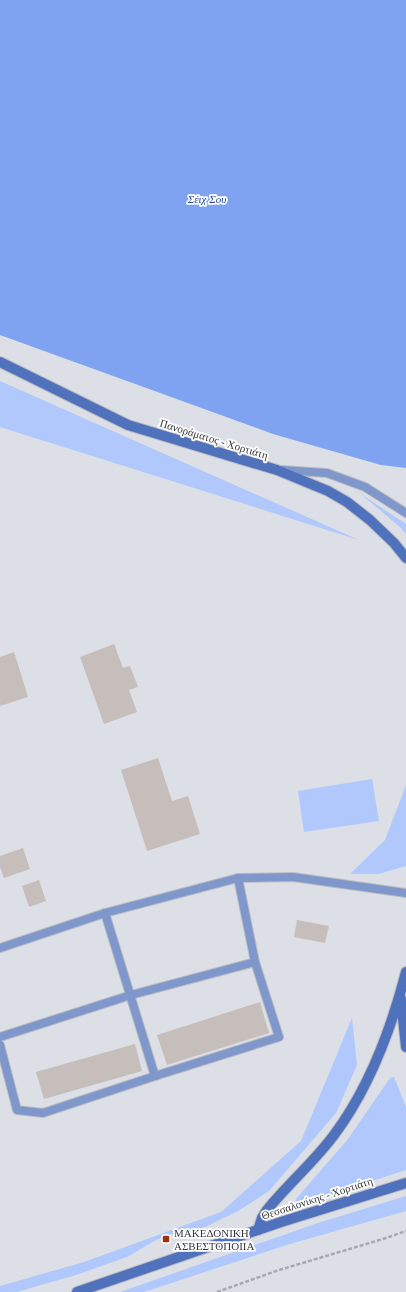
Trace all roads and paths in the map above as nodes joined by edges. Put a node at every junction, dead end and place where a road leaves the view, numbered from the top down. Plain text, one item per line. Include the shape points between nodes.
1 (0, 362) edge
2 (277, 470) junction
3 (406, 513) edge
4 (406, 558) edge
5 (238, 878) junction
6 (406, 893) edge
7 (105, 913) junction
8 (0, 948) edge
9 (255, 962) junction
10 (406, 972) edge
11 (401, 991) junction
12 (131, 994) junction
13 (404, 1019) edge
14 (0, 1037) edge
15 (0, 1045) edge
16 (406, 1047) edge
17 (155, 1076) junction
18 (406, 1183) edge
19 (258, 1230) junction
20 (406, 1231) edge
21 (78, 1292) edge
22 (217, 1292) edge

1 - 2 main road, Πανοράματος - Χορτιάτη via 128,425
2 - 3 lane via 327,473 365,487
2 - 4 main road, Πανοράματος - Χορτιάτη via 347,502 380,529
5 - 6 lane via 293,877
5 - 7 lane
5 - 9 lane
7 - 8 lane
7 - 12 lane
9 - 12 lane
9 - 17 lane via 279,1037
10 - 11 main road
11 - 13 main road
11 - 19 main road via 382,1049 356,1102 324,1148 264,1214
12 - 14 lane
12 - 17 lane
13 - 16 main road
15 - 17 lane via 17,1110 43,1113
18 - 19 main road, Θεσσαλονίκης - Χορτιάτη
19 - 21 main road, Θεσσαλονίκης - Χορτιάτη
20 - 22 path

